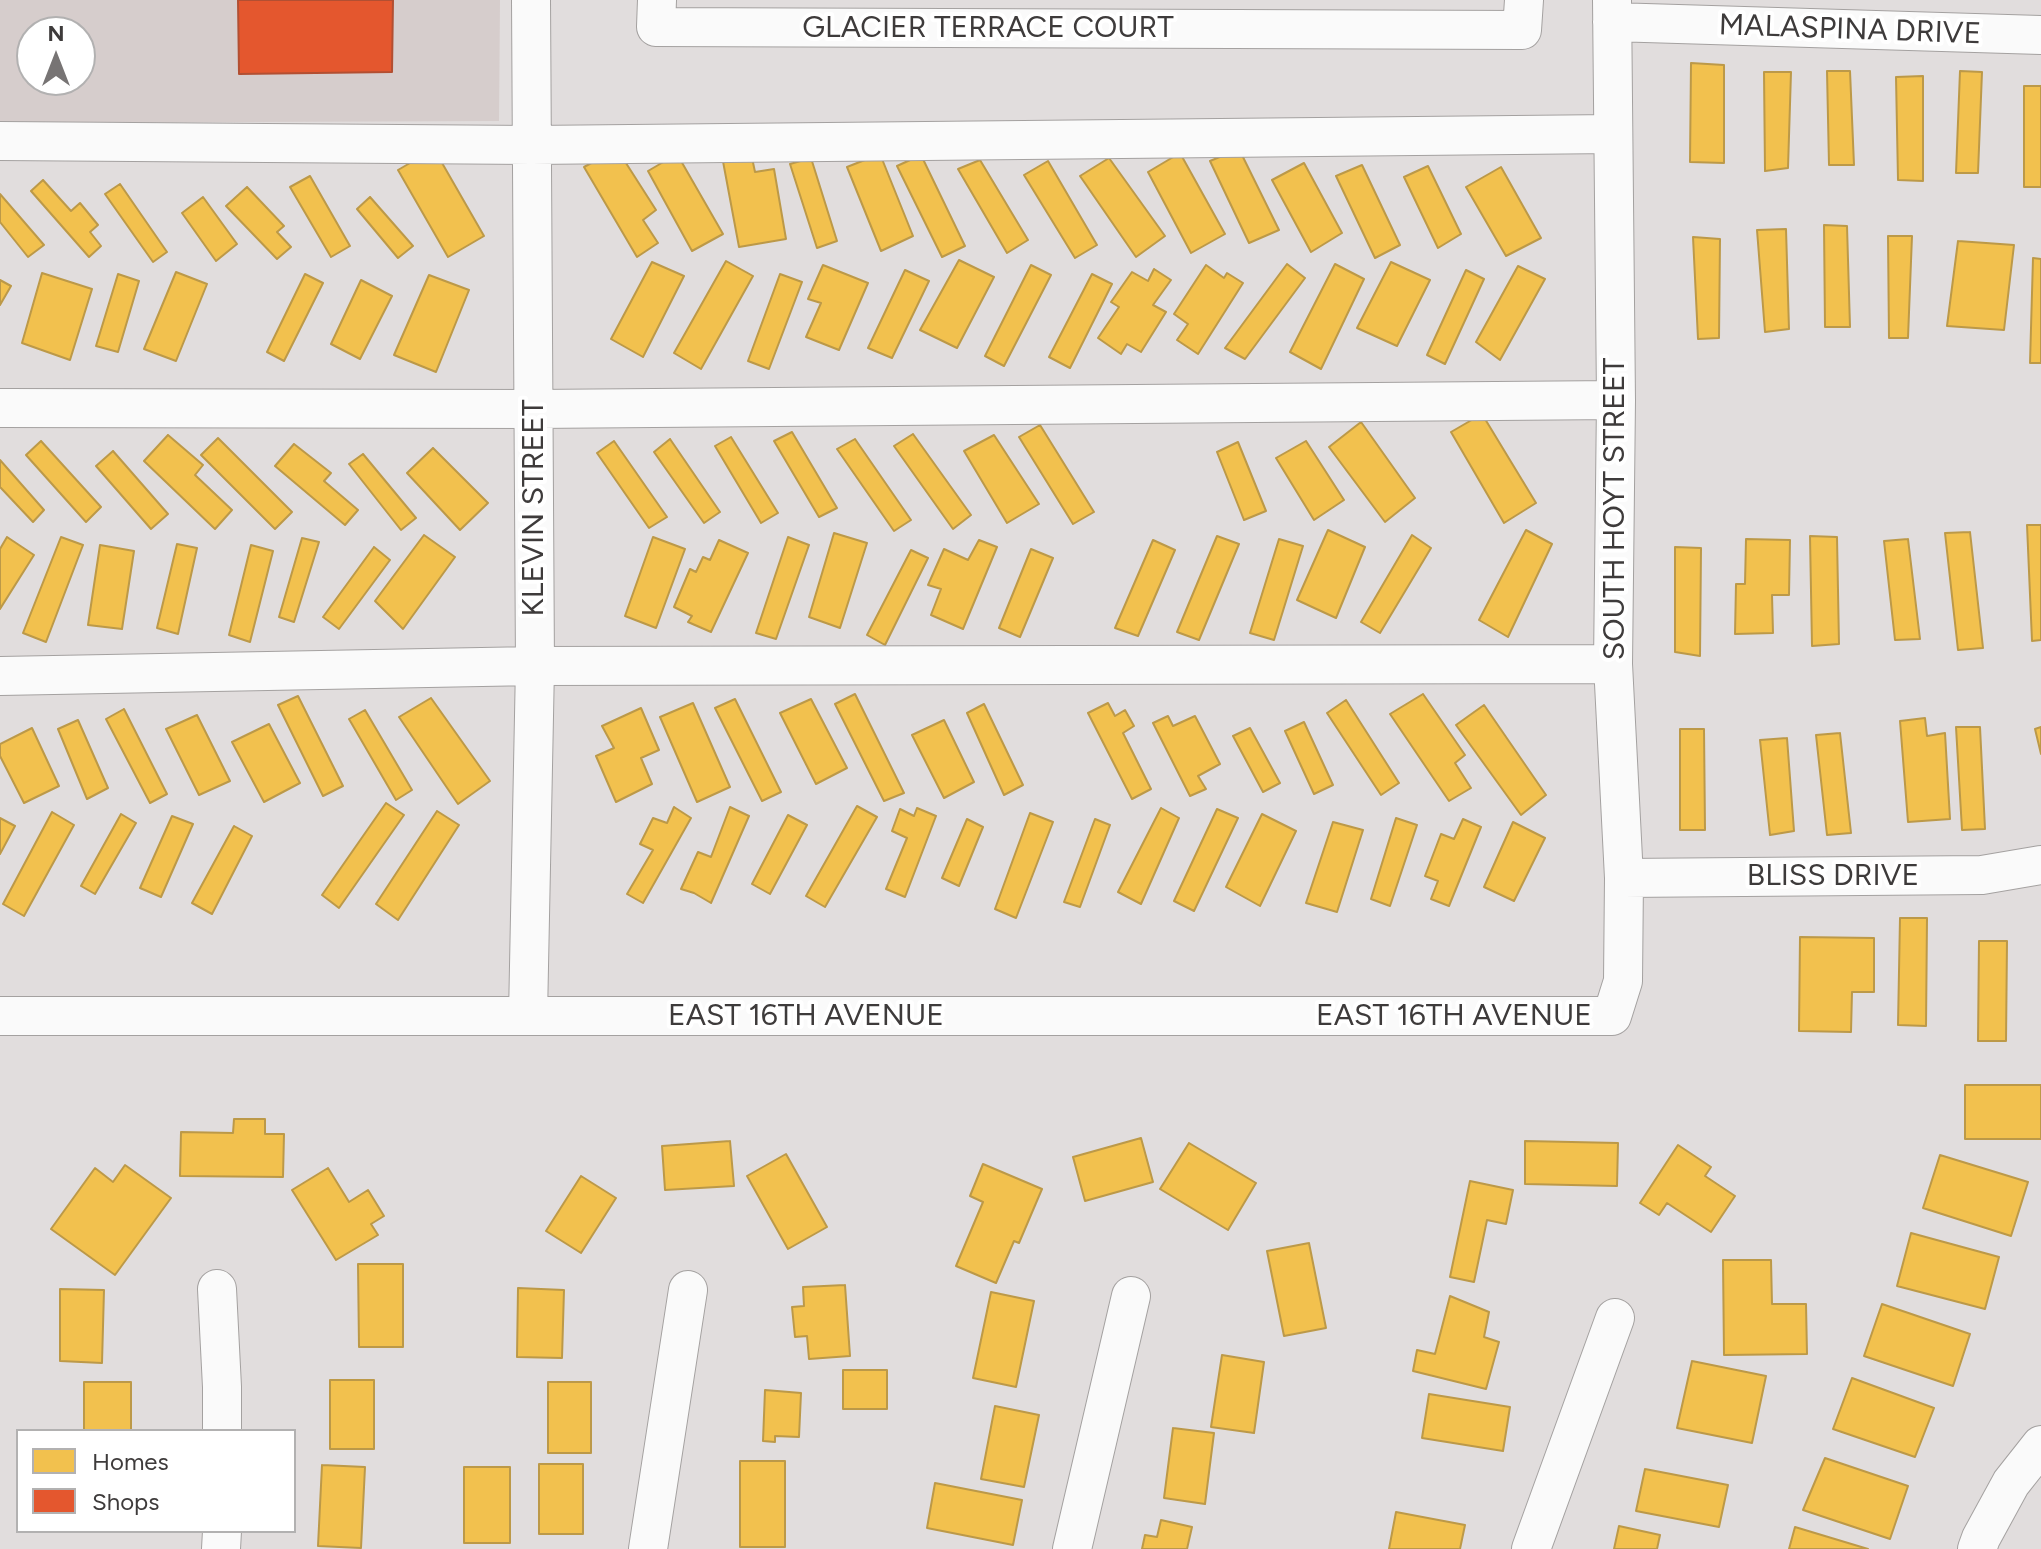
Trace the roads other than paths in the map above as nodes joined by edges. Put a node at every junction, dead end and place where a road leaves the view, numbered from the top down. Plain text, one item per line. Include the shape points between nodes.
1 (531, 0) edge
2 (657, 0) edge
3 (1524, 0) edge
4 (1612, 11) edge
5 (1346, 15) edge
6 (2041, 35) edge
7 (1613, 134) junction
8 (0, 141) edge
9 (532, 145) junction
10 (1616, 400) junction
11 (0, 408) edge
12 (534, 409) junction
13 (1613, 664) junction
14 (535, 666) junction
15 (0, 676) edge
16 (2041, 865) edge
17 (1624, 878) junction
18 (0, 1016) edge
19 (528, 1016) junction
20 (1612, 1016) joint
21 (217, 1289) dead end
22 (688, 1290) dead end
23 (1131, 1296) dead end
24 (1615, 1318) dead end
25 (222, 1429) edge
26 (2041, 1445) edge
27 (648, 1549) edge
28 (1072, 1549) edge
29 (1531, 1549) edge
30 (1977, 1549) edge

1 - 9 street, KLEVIN STREET
2 - 5 street, GLACIER TERRACE COURT via 656,27
3 - 5 street, GLACIER TERRACE COURT via 1522,30
4 - 6 street, MALASPINA DRIVE
4 - 7 street, SOUTH HOYT STREET
7 - 9 street
7 - 10 street, SOUTH HOYT STREET
8 - 9 street
9 - 12 street, KLEVIN STREET
10 - 12 street
10 - 13 street, SOUTH HOYT STREET
11 - 12 street
12 - 14 street, KLEVIN STREET
13 - 14 street
13 - 17 street, SOUTH HOYT STREET
14 - 15 street
14 - 19 street, KLEVIN STREET
16 - 17 street, BLISS DRIVE via 1982,875
17 - 20 street, SOUTH HOYT STREET via 1623,981
18 - 19 street, EAST 16TH AVENUE
19 - 20 street, EAST 16TH AVENUE
21 - 25 street
22 - 27 street
23 - 28 street
24 - 29 street
26 - 30 street via 2011,1483

